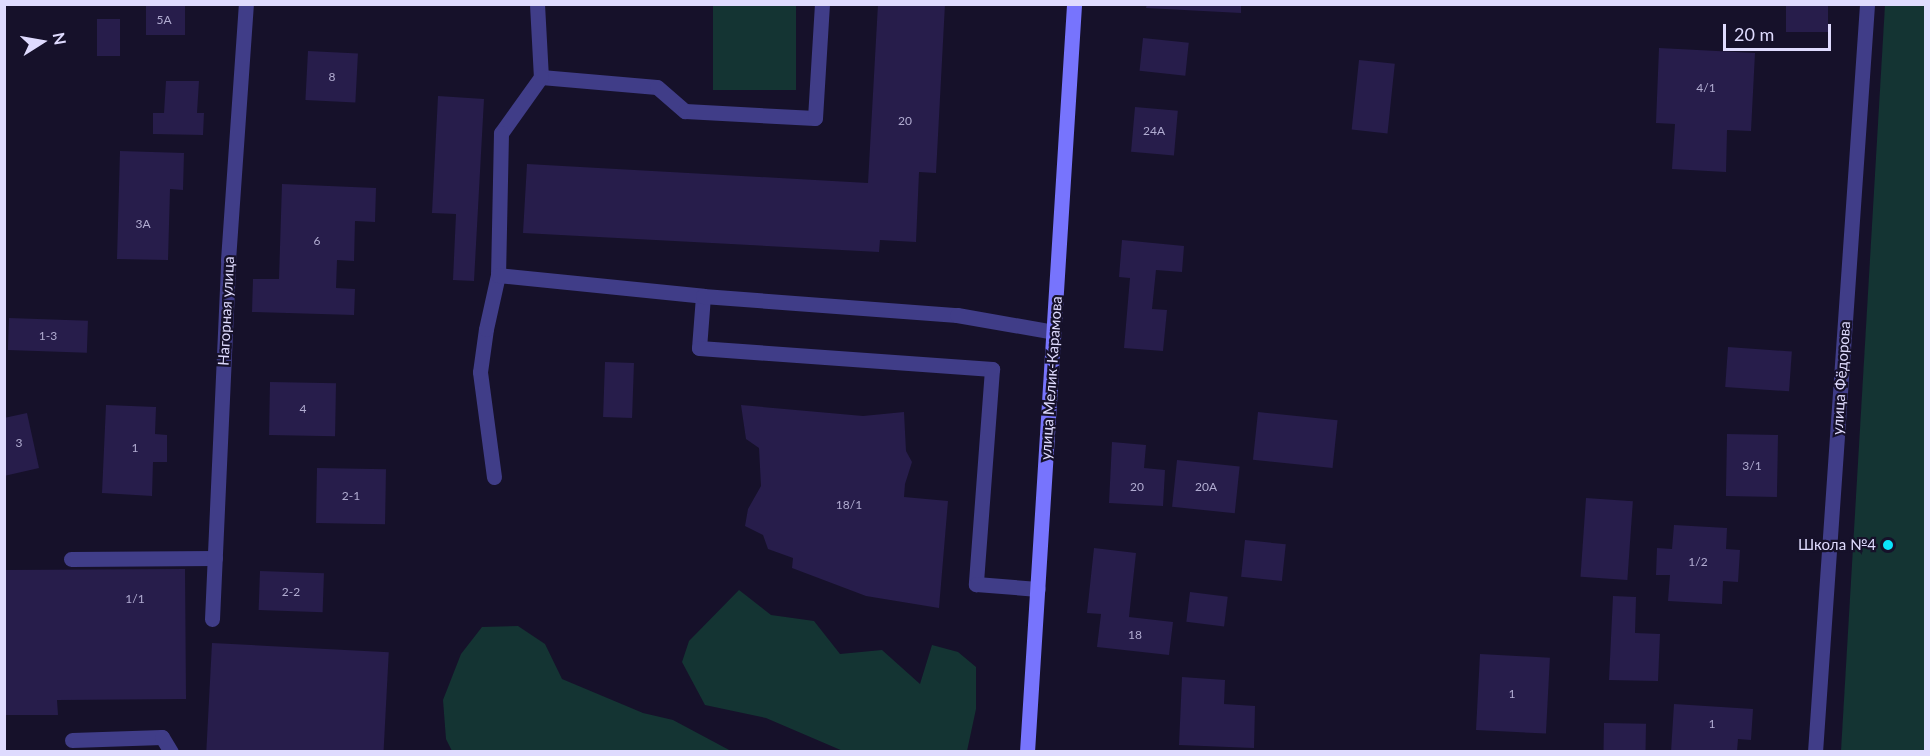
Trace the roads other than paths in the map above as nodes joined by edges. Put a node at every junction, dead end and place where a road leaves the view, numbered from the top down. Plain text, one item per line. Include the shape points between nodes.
1 (246, 4) edge
2 (537, 4) edge
3 (822, 4) edge
4 (1074, 4) edge
5 (1868, 4) edge
6 (541, 77) junction
7 (498, 275) junction
8 (703, 296) junction
9 (1054, 332) junction
10 (494, 477) dead end
11 (215, 558) junction
12 (71, 559) dead end
13 (1038, 589) junction
14 (212, 619) dead end
15 (72, 740) dead end
16 (171, 752) edge
17 (1027, 752) edge
18 (1815, 752) edge

1 - 11 street, Нагорная улица via 228,260
2 - 6 street
3 - 6 street via 815,118 685,111 657,87
4 - 9 street, улица Мелик-Карамова
5 - 18 street, улица Фёдорова
6 - 7 street via 501,133
7 - 8 street
7 - 10 street via 480,372
8 - 9 street via 957,315
8 - 13 street via 699,348 992,369 976,584
9 - 13 street, улица Мелик-Карамова
11 - 12 street
11 - 14 street, Нагорная улица
13 - 17 street, улица Мелик-Карамова
15 - 16 street via 162,737

